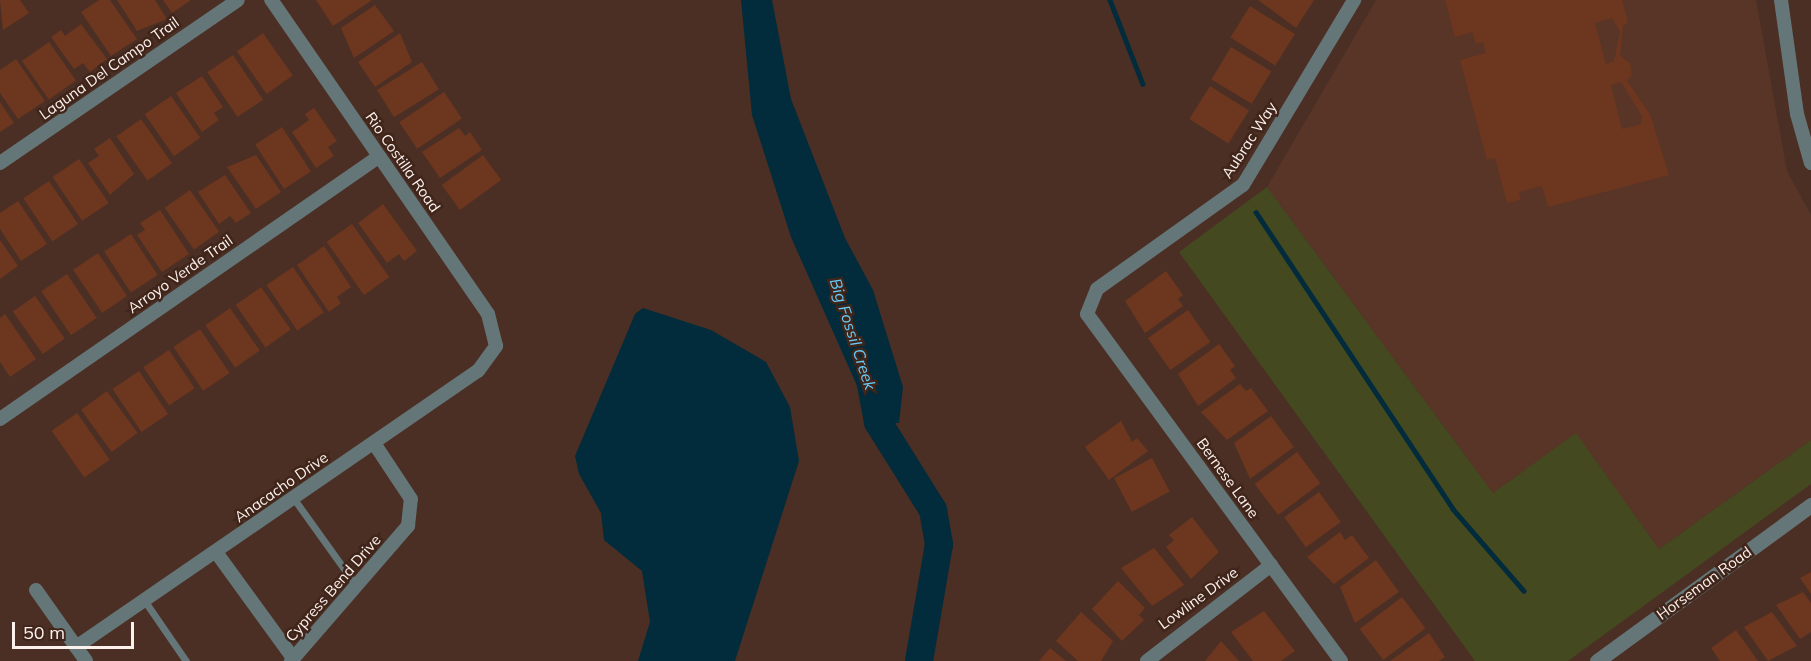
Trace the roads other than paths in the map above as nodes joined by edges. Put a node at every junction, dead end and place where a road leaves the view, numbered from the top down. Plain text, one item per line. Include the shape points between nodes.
1 (238, 0) edge
2 (271, 0) edge
3 (1354, 0) edge
4 (1782, 0) edge
5 (379, 157) junction
6 (0, 163) edge
7 (1811, 163) edge
8 (1087, 314) joint
9 (496, 346) joint
10 (0, 419) edge
11 (374, 443) junction
12 (294, 499) junction
13 (1811, 505) edge
14 (216, 552) junction
15 (1271, 565) junction
16 (358, 589) junction
17 (36, 590) dead end
18 (144, 600) junction
19 (76, 647) junction
20 (292, 660) edge
21 (87, 661) edge
22 (186, 661) edge
23 (1148, 661) edge
24 (1341, 661) edge
25 (1597, 661) edge

1 - 6 street, Laguna Del Campo Trail
2 - 5 street, Rio Costilla Road
3 - 8 street, Aubrac Way via 1243,185 1097,289
4 - 7 street via 1797,114
5 - 9 street, Rio Costilla Road via 488,314
5 - 10 street, Arroyo Verde Trail
8 - 15 street, Bernese Lane
9 - 11 street, Anacacho Drive via 478,371
11 - 12 street, Anacacho Drive
11 - 16 street, Cypress Bend Drive via 413,508 408,526
12 - 14 street, Anacacho Drive
12 - 16 lane
13 - 25 street, Horseman Road
14 - 18 street, Anacacho Drive
14 - 20 street
15 - 23 street, Lowline Drive
15 - 24 street, Bernese Lane
16 - 20 street, Cypress Bend Drive
17 - 19 street
18 - 19 street, Anacacho Drive
18 - 22 lane
19 - 21 street

